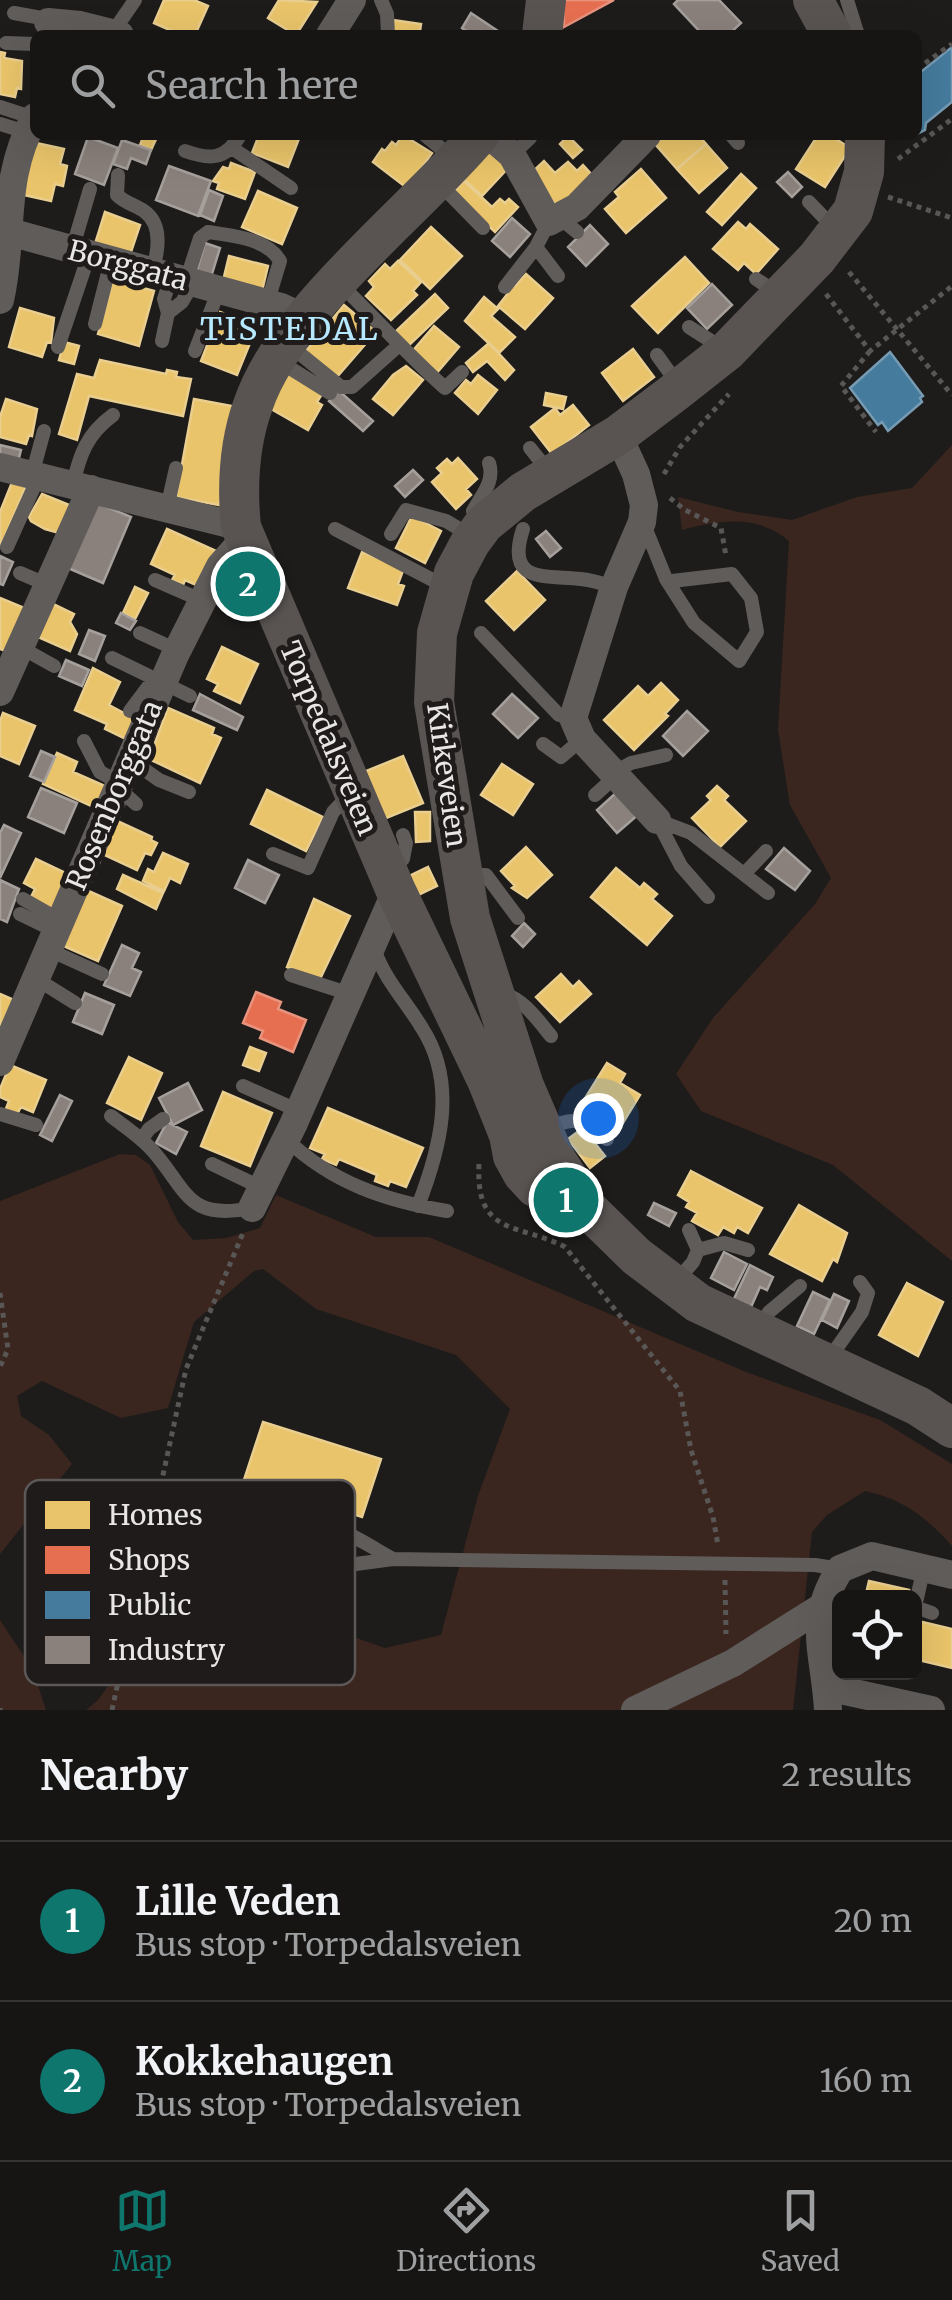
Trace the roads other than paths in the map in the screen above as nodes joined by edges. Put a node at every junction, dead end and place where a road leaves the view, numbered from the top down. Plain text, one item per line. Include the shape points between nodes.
1 (135, 0) edge
2 (352, 0) edge
3 (380, 0) edge
4 (546, 0) edge
5 (814, 0) edge
6 (847, 0) edge
7 (14, 13) dead end
8 (45, 24) edge
9 (88, 30) edge
10 (118, 30) edge
11 (333, 30) edge
12 (388, 30) edge
13 (543, 30) edge
14 (829, 30) edge
15 (856, 30) edge
16 (30, 31) edge
17 (6, 42) dead end
18 (0, 107) edge
19 (24, 123) edge
20 (642, 140) edge
21 (236, 142) edge
22 (877, 150) edge
23 (185, 151) dead end
24 (473, 151) edge
25 (118, 175) dead end
26 (291, 188) dead end
27 (90, 189) dead end
28 (809, 202) dead end
29 (4, 213) edge
30 (483, 228) dead end
31 (556, 230) junction
32 (90, 256) junction
33 (804, 268) junction
34 (558, 276) dead end
35 (184, 281) junction
36 (338, 282) junction
37 (505, 287) dead end
38 (1, 294) edge
39 (267, 304) junction
40 (168, 313) junction
41 (95, 324) dead end
42 (689, 327) dead end
43 (162, 341) dead end
44 (290, 341) junction
45 (398, 346) junction
46 (58, 347) dead end
47 (195, 351) dead end
48 (657, 355) dead end
49 (730, 370) junction
50 (462, 372) dead end
51 (681, 387) junction
52 (330, 393) dead end
53 (113, 415) dead end
54 (44, 431) dead end
55 (618, 436) junction
56 (488, 463) dead end
57 (0, 468) edge
58 (176, 468) dead end
59 (36, 476) junction
60 (82, 486) junction
61 (167, 508) junction
62 (642, 522) junction
63 (335, 529) dead end
64 (494, 530) junction
65 (243, 533) junction
66 (391, 534) dead end
67 (7, 547) dead end
68 (20, 573) dead end
69 (666, 579) junction
70 (155, 580) dead end
71 (48, 585) junction
72 (614, 586) junction
73 (449, 588) junction
74 (201, 600) junction
75 (140, 633) dead end
76 (481, 633) dead end
77 (178, 650) junction
78 (112, 658) dead end
79 (54, 666) dead end
80 (7, 670) edge
81 (159, 680) junction
82 (190, 696) dead end
83 (130, 711) dead end
84 (577, 728) junction
85 (84, 742) dead end
86 (543, 744) dead end
87 (666, 755) dead end
88 (614, 774) junction
89 (126, 784) junction
90 (352, 790) junction
91 (189, 792) dead end
92 (594, 795) dead end
93 (657, 820) junction
94 (766, 851) dead end
95 (273, 854) dead end
96 (395, 865) junction
97 (462, 874) junction
98 (744, 874) junction
99 (768, 893) dead end
100 (708, 897) dead end
101 (21, 907) dead end
102 (518, 918) dead end
103 (54, 934) junction
104 (372, 943) junction
105 (102, 974) dead end
106 (291, 974) dead end
107 (36, 978) junction
108 (491, 990) junction
109 (350, 994) junction
110 (76, 1003) dead end
111 (550, 1036) dead end
112 (1, 1059) edge
113 (243, 1086) dead end
114 (299, 1111) junction
115 (0, 1114) edge
116 (110, 1116) dead end
117 (164, 1119) dead end
118 (36, 1125) dead end
119 (544, 1132) junction
120 (286, 1139) junction
121 (142, 1140) junction
122 (607, 1140) dead end
123 (212, 1164) dead end
124 (566, 1180) junction
125 (257, 1198) junction
126 (418, 1206) junction
127 (448, 1211) dead end
128 (689, 1230) dead end
129 (698, 1250) junction
130 (748, 1250) dead end
131 (860, 1282) dead end
132 (672, 1286) junction
133 (800, 1286) dead end
134 (760, 1334) junction
135 (826, 1364) junction
136 (952, 1428) edge
137 (355, 1538) edge
138 (394, 1559) junction
139 (355, 1564) edge
140 (924, 1567) junction
141 (840, 1570) junction
142 (952, 1575) edge
143 (820, 1608) junction
144 (932, 1613) dead end
145 (827, 1698) edge
146 (635, 1710) edge
147 (931, 1710) edge

1 - 10 lane
2 - 11 street
3 - 12 lane
4 - 13 main road
5 - 14 main road
6 - 15 lane
7 - 8 lane
8 - 9 street
16 - 17 lane
18 - 19 lane
19 - 29 street
20 - 31 street
21 - 23 lane via 222,156
21 - 26 lane
22 - 33 main road, Kirkeveien via 852,211
24 - 30 lane
24 - 31 street
24 - 36 main road, Torpedalsveien
25 - 35 lane via 116,195 156,226 158,254
27 - 32 lane
28 - 33 lane
29 - 32 street, Borggata
29 - 38 street
31 - 34 lane
31 - 37 lane
32 - 35 street, Borggata
32 - 41 lane
32 - 46 lane
33 - 49 main road, Kirkeveien
35 - 39 street, Borggata
35 - 39 lane via 208,232 256,242 273,248 280,261
35 - 40 lane via 182,302
35 - 40 lane via 164,299
35 - 47 lane
36 - 44 main road, Torpedalsveien
36 - 45 lane
39 - 44 street, Borggata
40 - 43 lane
42 - 49 lane
44 - 45 lane via 342,387 352,387
44 - 52 lane
44 - 65 main road, Torpedalsveien via 252,406 239,482
45 - 50 lane via 445,388
48 - 51 lane
49 - 51 main road, Kirkeveien
51 - 55 main road, Kirkeveien
53 - 60 lane via 80,450
54 - 59 lane
55 - 62 street via 636,474
55 - 64 main road, Kirkeveien via 542,462
56 - 64 lane via 489,484 473,511
57 - 59 street
58 - 61 lane
59 - 60 street
59 - 67 lane
60 - 61 street
60 - 71 street
61 - 65 street
62 - 69 lane
62 - 72 street
63 - 73 lane
64 - 66 lane via 406,510
64 - 72 lane via 517,547 532,573
64 - 73 main road, Kirkeveien
65 - 74 street, Rosenborggata
65 - 90 main road, Torpedalsveien
68 - 71 lane
69 - 69 lane via 694,623 739,661 758,632 751,598 732,574
70 - 74 lane
71 - 80 street
72 - 84 street via 577,697
73 - 97 main road, Kirkeveien via 438,633 434,702
74 - 77 street, Rosenborggata
75 - 77 lane
76 - 84 lane
77 - 81 street, Rosenborggata
78 - 81 lane
79 - 80 lane
81 - 82 lane
81 - 83 lane
81 - 89 street, Rosenborggata
84 - 86 lane via 561,757
84 - 88 street
85 - 89 lane via 100,772
87 - 88 lane
88 - 92 lane
88 - 93 street
89 - 91 lane via 159,780
89 - 103 street, Rosenborggata via 88,832
90 - 95 lane via 333,812 308,868
90 - 96 main road, Torpedalsveien
93 - 98 lane via 691,833
93 - 100 lane via 681,866
94 - 98 lane
96 - 104 street
96 - 124 main road, Torpedalsveien via 522,1174 549,1188
97 - 102 lane via 486,875
97 - 108 main road, Kirkeveien
98 - 99 lane
101 - 103 lane
103 - 105 lane
103 - 107 street, Rosenborggata
104 - 109 street
104 - 126 lane via 383,974 437,1056 444,1094 432,1168
106 - 109 lane
107 - 110 lane
107 - 112 street, Rosenborggata
108 - 111 lane via 510,995
108 - 119 main road, Kirkeveien
109 - 114 street via 318,1045
113 - 114 lane
114 - 120 street
115 - 118 lane
116 - 121 lane
117 - 121 lane
119 - 122 lane via 577,1120
119 - 124 main road, Kirkeveien
120 - 125 street
120 - 126 lane via 346,1182
121 - 125 lane via 196,1206 220,1212
123 - 125 lane
124 - 132 main road via 612,1234
126 - 127 lane
128 - 129 lane
129 - 130 lane via 724,1244
129 - 132 lane
131 - 135 lane via 868,1293 862,1312
132 - 134 main road
133 - 134 lane via 770,1312
134 - 135 main road
135 - 136 main road
137 - 138 lane
138 - 139 lane
138 - 141 lane
140 - 141 street via 872,1556
140 - 142 street
140 - 144 lane via 916,1607
141 - 143 street
143 - 145 street
143 - 146 street via 733,1663
145 - 147 street

